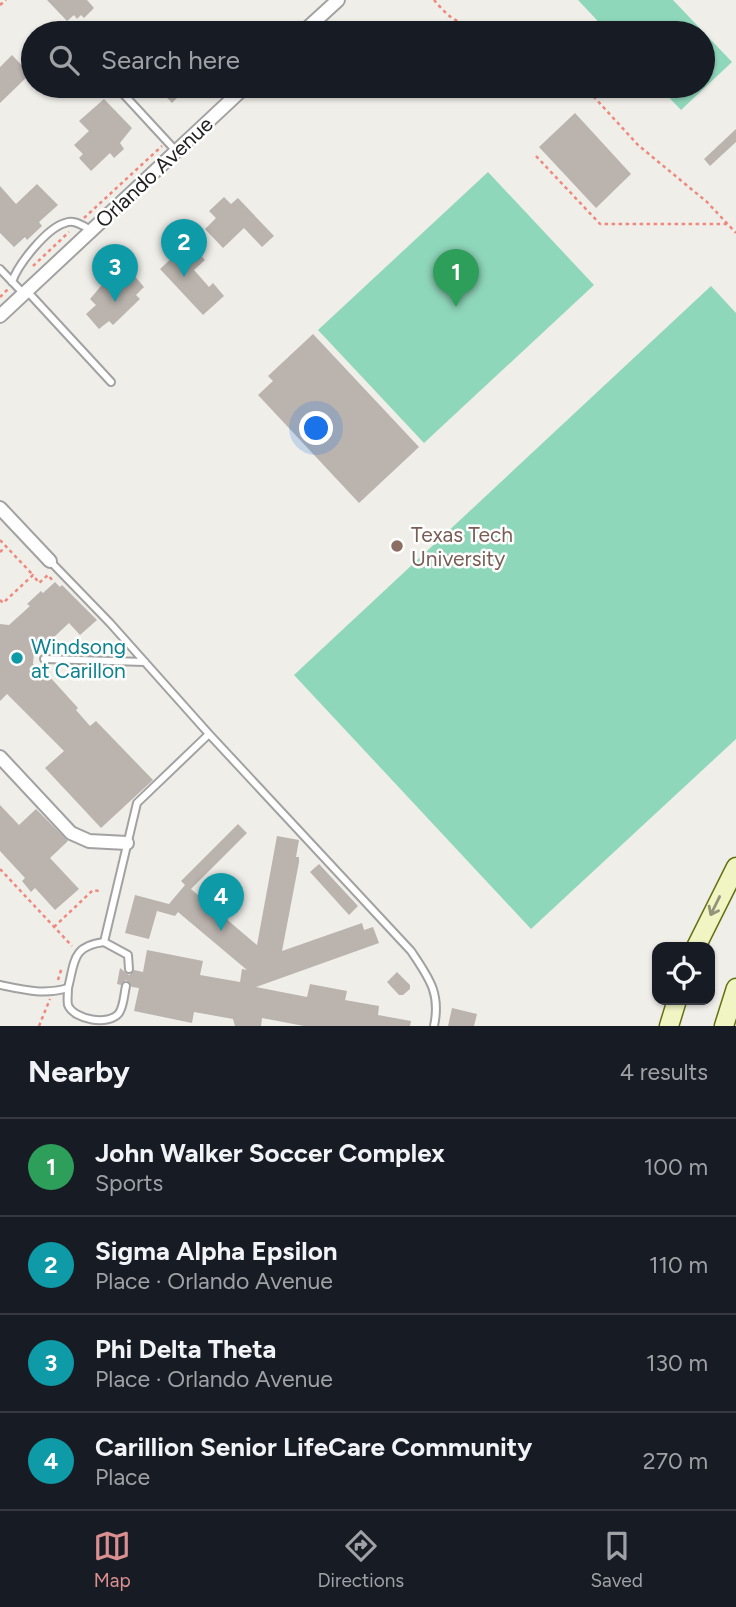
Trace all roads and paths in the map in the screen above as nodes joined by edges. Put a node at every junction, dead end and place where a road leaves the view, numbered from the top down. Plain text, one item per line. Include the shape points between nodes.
1 (6, 0) edge
2 (338, 0) edge
3 (434, 0) edge
4 (0, 5) edge
5 (315, 21) edge
6 (458, 21) edge
7 (127, 98) edge
8 (231, 98) edge
9 (595, 98) edge
10 (171, 147) junction
11 (536, 156) dead end
12 (78, 224) junction
13 (728, 224) junction
14 (91, 230) junction
15 (736, 233) edge
16 (32, 266) dead end
17 (0, 269) edge
18 (13, 283) junction
19 (25, 292) junction
20 (0, 297) edge
21 (0, 316) edge
22 (111, 382) dead end
23 (0, 508) edge
24 (0, 540) edge
25 (6, 546) junction
26 (0, 552) edge
27 (50, 561) joint
28 (33, 575) junction
29 (53, 581) dead end
30 (0, 600) edge
31 (44, 659) dead end
32 (145, 662) junction
33 (209, 734) junction
34 (0, 757) edge
35 (127, 843) junction
36 (736, 867) edge
37 (0, 869) edge
38 (99, 891) dead end
39 (54, 927) junction
40 (104, 942) junction
41 (698, 942) edge
42 (72, 946) dead end
43 (130, 969) dead end
44 (0, 985) edge
45 (126, 986) dead end
46 (68, 988) junction
47 (736, 988) edge
48 (50, 999) dead end
49 (675, 1005) edge
50 (39, 1026) edge
51 (434, 1026) edge
52 (669, 1026) edge
53 (724, 1026) edge

1 - 4 path
2 - 5 street
3 - 6 path
7 - 10 lane
8 - 10 street, Orlando Avenue
9 - 13 path via 638,145
10 - 12 path
10 - 14 street, Orlando Avenue
11 - 13 path via 600,224
12 - 14 lane
12 - 16 path
12 - 18 lane via 64,223 48,235 16,271
13 - 15 path
14 - 19 street, Orlando Avenue
17 - 18 lane
18 - 19 lane
18 - 20 path
19 - 21 street, Orlando Avenue
19 - 22 lane
23 - 27 street
24 - 25 path
25 - 26 path
25 - 28 path
27 - 32 lane
28 - 29 path via 40,583 48,575
28 - 30 path via 3,603
31 - 32 lane
32 - 33 lane
33 - 35 lane via 137,803
33 - 51 lane via 411,951 432,984 438,1009
34 - 35 street via 71,833 89,841
35 - 40 lane
36 -> 41 main road
37 - 39 path
38 - 39 path via 93,890
39 - 42 path
40 - 43 lane via 128,955
40 - 46 lane via 79,951
44 - 46 lane via 38,992
45 - 46 lane via 120,1012 103,1021 74,1013 68,1005
47 - 53 main road
48 - 50 path
49 - 52 main road

